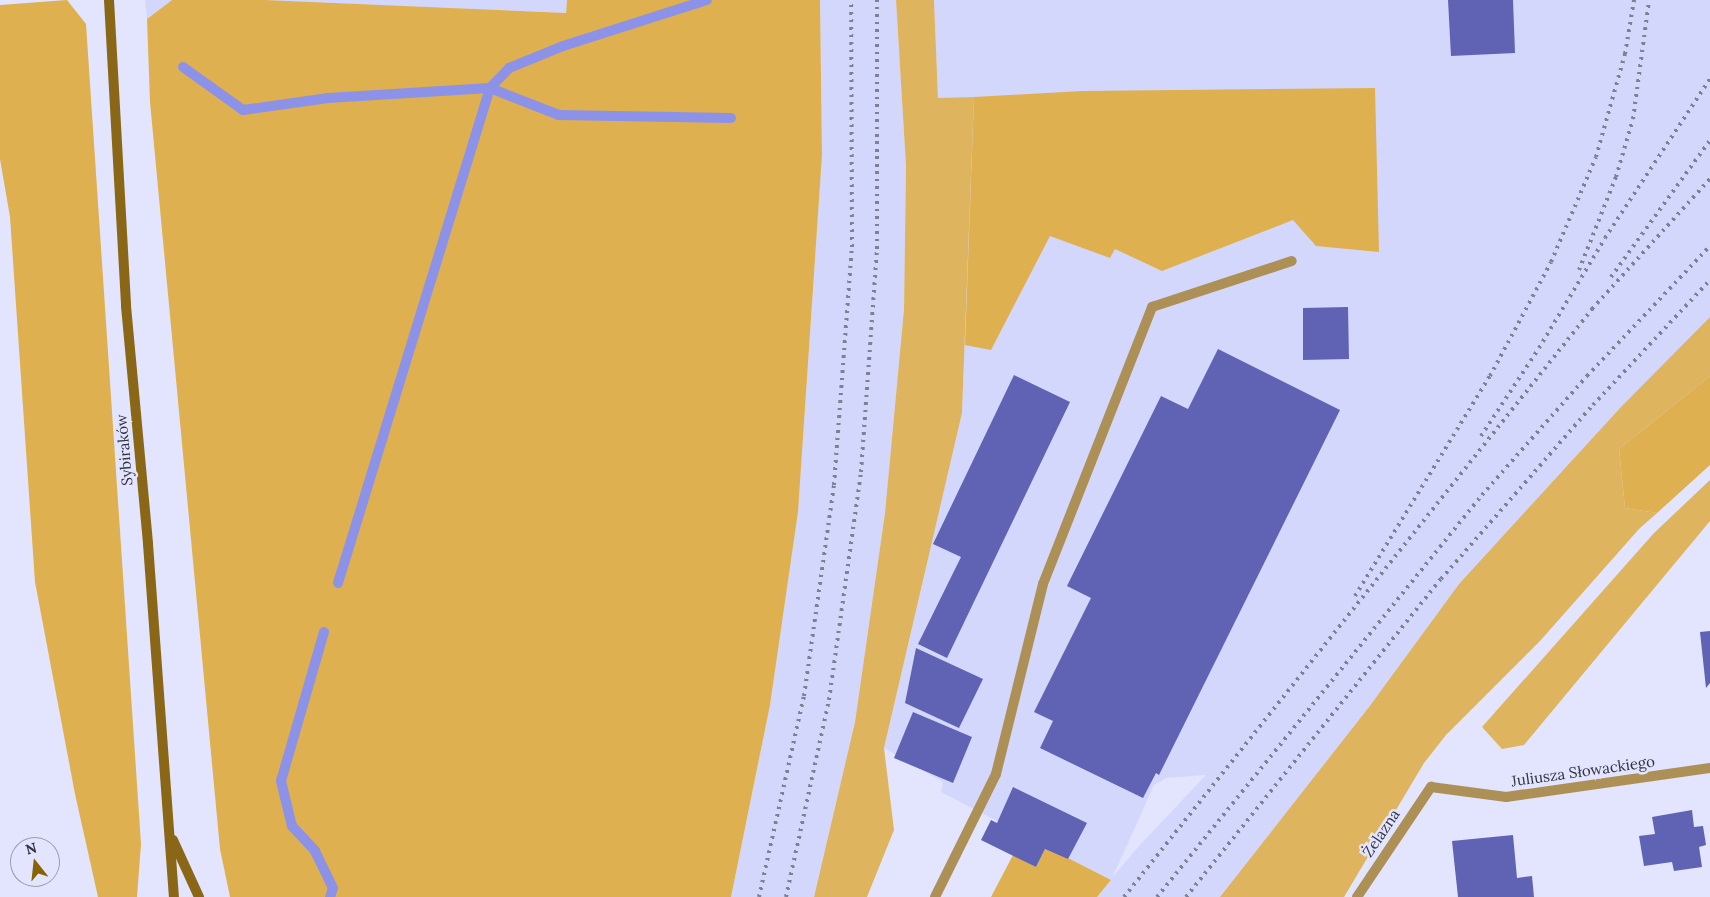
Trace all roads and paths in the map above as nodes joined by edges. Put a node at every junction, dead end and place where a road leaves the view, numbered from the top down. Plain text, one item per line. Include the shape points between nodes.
1 (109, 0) edge
2 (1292, 261) dead end
3 (1710, 768) edge
4 (1431, 787) joint
5 (170, 832) junction
6 (174, 897) edge
7 (198, 897) edge
8 (935, 897) edge
9 (1357, 897) edge

1 - 5 main road, Sybiraków via 126,306
2 - 8 street via 1152,306 1044,584 996,774
3 - 4 street, Juliusza Słowackiego via 1506,797
4 - 9 street, Żelazna
5 - 6 main road, Sybiraków
5 - 7 main road

